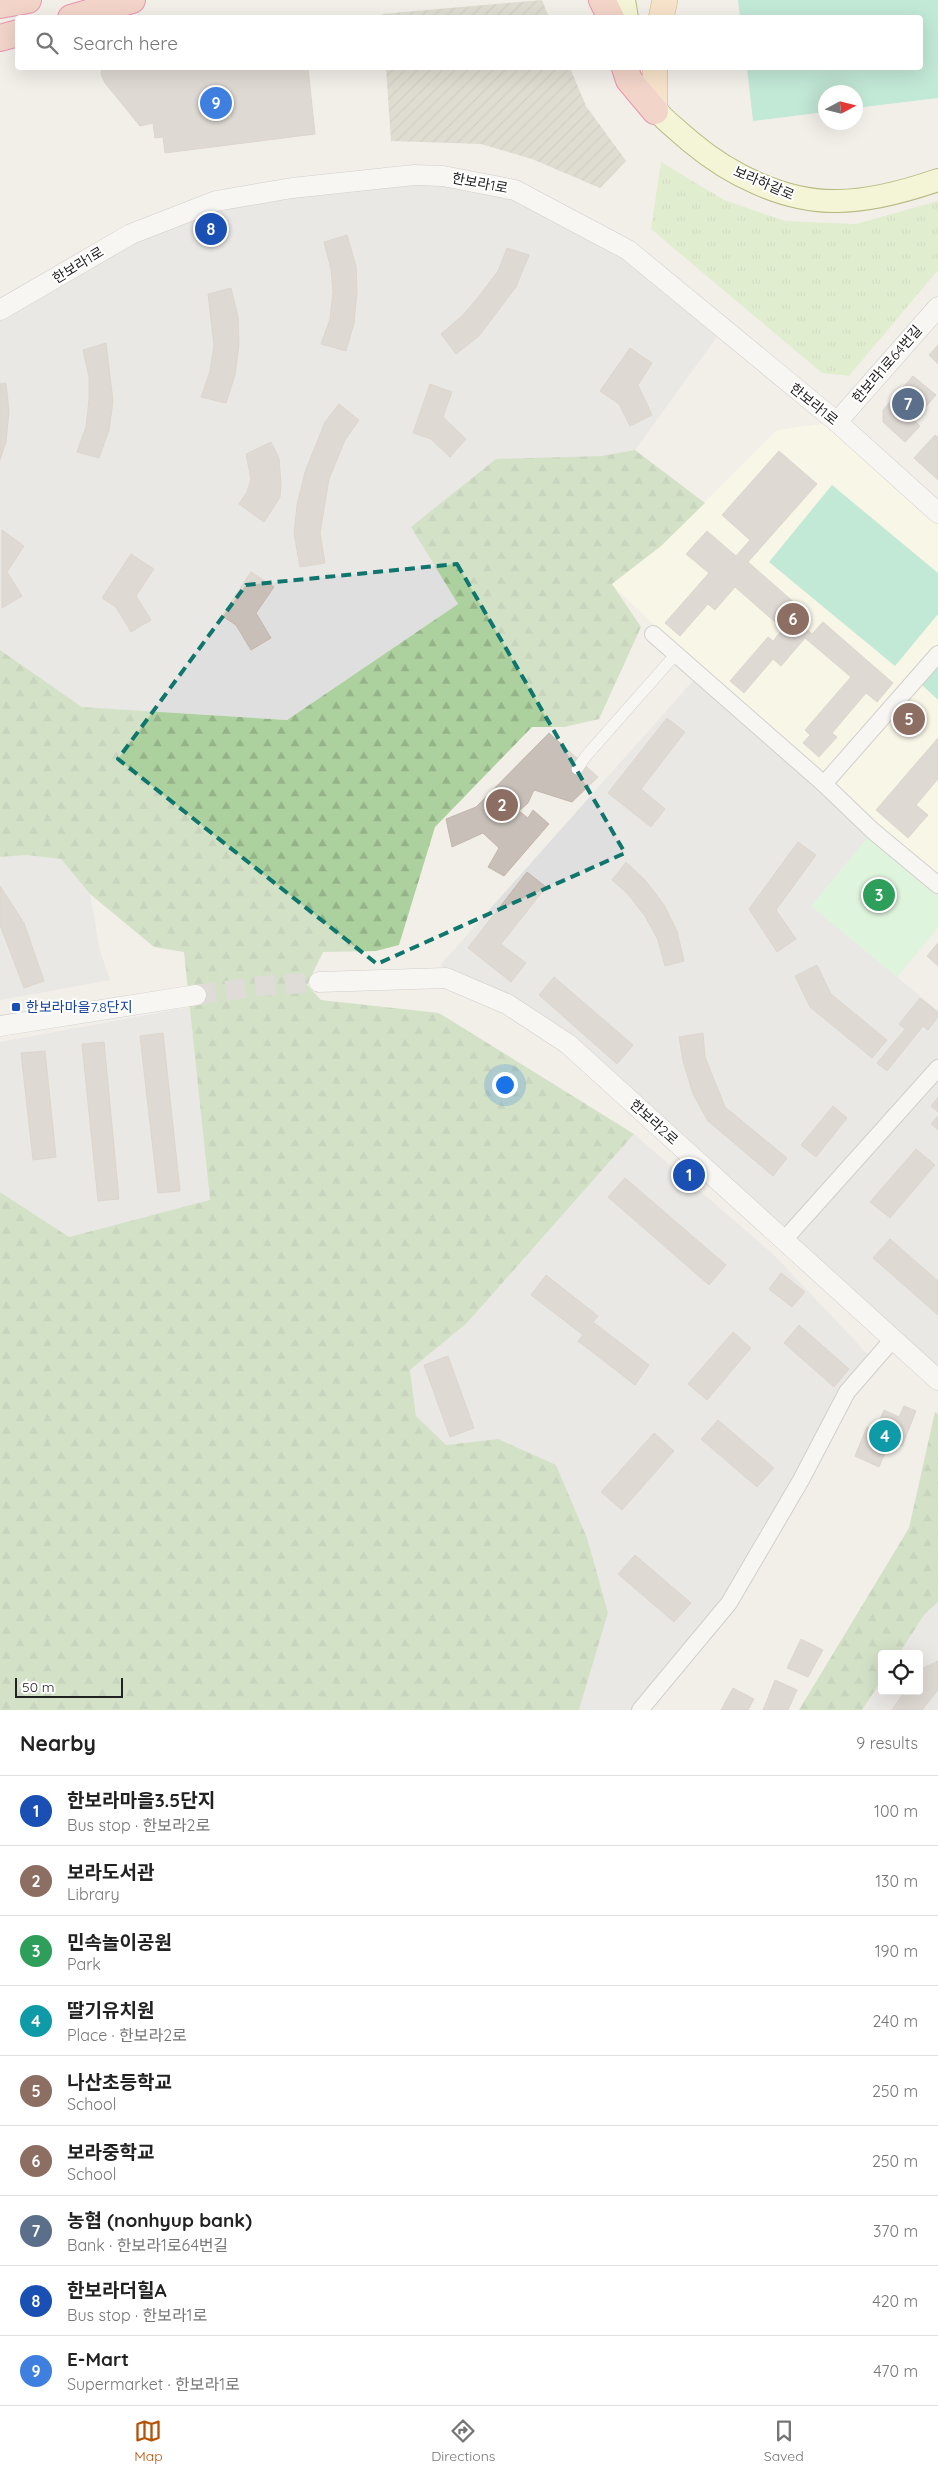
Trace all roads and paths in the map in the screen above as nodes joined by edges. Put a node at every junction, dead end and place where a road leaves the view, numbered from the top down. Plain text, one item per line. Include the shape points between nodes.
1 (28, 0) edge
2 (132, 0) edge
3 (602, 0) edge
4 (624, 0) edge
5 (665, 0) edge
6 (0, 5) edge
7 (81, 15) edge
8 (610, 15) edge
9 (626, 15) edge
10 (662, 15) edge
11 (15, 34) edge
12 (0, 38) edge
13 (626, 70) edge
14 (634, 70) edge
15 (656, 70) edge
16 (655, 111) junction
17 (938, 180) edge
18 (938, 307) edge
19 (0, 310) edge
20 (837, 422) junction
21 (938, 513) edge
22 (653, 634) dead end
23 (676, 654) junction
24 (938, 654) edge
25 (577, 769) dead end
26 (824, 784) junction
27 (938, 885) edge
28 (319, 982) tunnel mouth
29 (196, 995) tunnel mouth
30 (0, 1026) edge
31 (938, 1068) edge
32 (784, 1240) junction
33 (893, 1339) junction
34 (938, 1380) edge
35 (640, 1710) edge

1 - 6 highway
2 - 7 highway
3 - 8 highway
4 - 9 main road
5 - 10 main road
11 - 12 highway
13 - 16 highway via 629,80
14 - 16 main road, 보라하갈로 via 636,80
15 - 16 main road
16 - 17 main road, 보라하갈로 via 711,158 746,178 797,198 837,201 872,197
18 - 20 street, 한보라1로64번길
19 - 20 street, 한보라1로 via 131,234 216,200 362,179 443,176 515,190 628,250
20 - 21 street, 한보라1로
22 - 23 street
23 - 25 street
23 - 26 street
24 - 26 street
26 - 27 street via 873,831
28 - 32 street, 한보라2로 via 446,978 507,1004 568,1044
29 - 30 street
31 - 32 street
32 - 33 street, 한보라2로
33 - 34 street, 한보라2로
33 - 35 street via 847,1392 801,1480 729,1603

